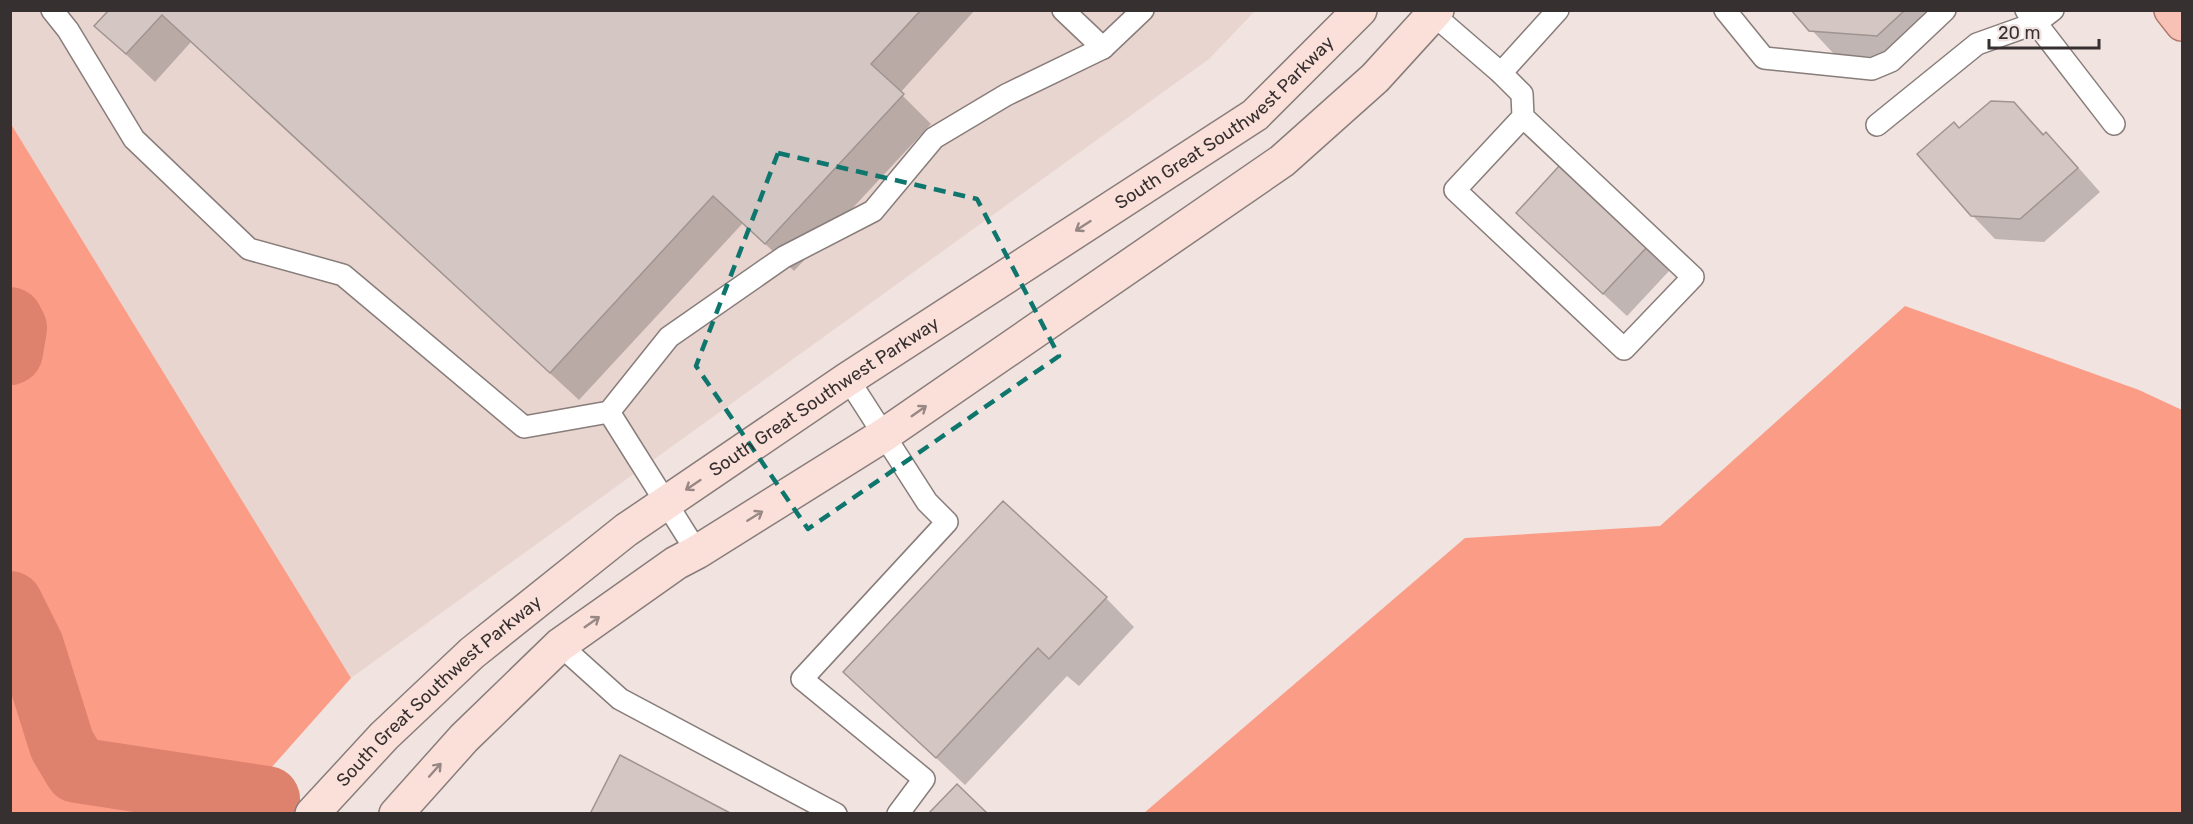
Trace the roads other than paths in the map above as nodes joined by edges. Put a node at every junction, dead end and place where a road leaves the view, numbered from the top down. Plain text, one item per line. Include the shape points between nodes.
1 (52, 10) edge
2 (1063, 10) edge
3 (1143, 10) edge
4 (1360, 10) edge
5 (1558, 10) edge
6 (1725, 10) edge
7 (1945, 10) edge
8 (2053, 10) edge
9 (2171, 10) edge
10 (1433, 12) edge
11 (2031, 17) edge
12 (2182, 24) edge
13 (1103, 48) junction
14 (1501, 72) junction
15 (1524, 117) junction
16 (2114, 124) dead end
17 (1876, 125) dead end
18 (848, 380) junction
19 (609, 412) junction
20 (884, 435) junction
21 (667, 503) junction
22 (698, 552) junction
23 (560, 645) junction
24 (312, 813) edge
25 (396, 813) edge
26 (836, 813) edge
27 (898, 813) edge

1 - 19 lane via 134,139 249,249 344,275 524,427
2 - 13 lane
3 - 13 lane
4 -> 18 main road, South Great Southwest Parkway via 1255,115
5 - 14 lane
6 - 7 lane via 1764,58 1872,69 1891,61
8 - 11 lane
9 - 12 main road
10 - 14 lane
20 -> 10 main road via 1282,161 1375,78
11 - 16 lane
11 - 17 lane via 1977,44
13 - 19 lane via 1006,95 934,138 873,211 784,257 669,337
14 - 15 lane via 1521,94
15 - 15 lane via 1693,277 1624,349 1455,190
18 - 20 lane
18 -> 21 main road, South Great Southwest Parkway
19 - 21 lane
22 -> 20 main road
20 - 27 lane via 927,502 947,522 802,679 924,779
21 - 22 lane
21 - 24 main road, South Great Southwest Parkway via 626,530 472,653 384,736
23 -> 22 main road via 676,563
25 -> 23 main road via 464,738
23 - 26 lane via 620,699

